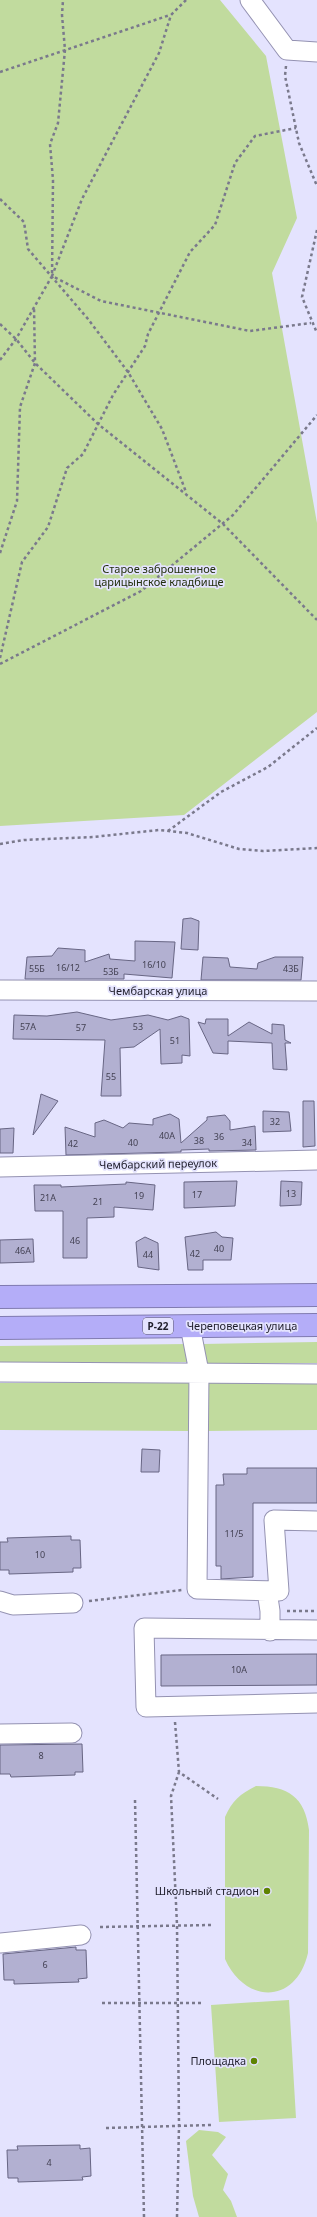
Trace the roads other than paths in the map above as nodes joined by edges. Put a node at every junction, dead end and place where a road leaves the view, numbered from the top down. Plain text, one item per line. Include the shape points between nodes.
1 (250, 0) edge
2 (317, 52) edge
3 (0, 990) edge
4 (317, 991) edge
5 (317, 1160) edge
6 (0, 1168) edge
7 (317, 1295) edge
8 (0, 1297) edge
9 (317, 1325) edge
10 (190, 1326) junction
11 (0, 1328) edge
12 (0, 1372) edge
13 (199, 1372) junction
14 (317, 1374) edge
15 (317, 1521) edge
16 (267, 1591) junction
17 (0, 1601) edge
18 (73, 1603) road end
19 (317, 1630) edge
20 (270, 1631) junction
21 (317, 1703) edge
22 (72, 1733) dead end
23 (0, 1734) edge
24 (81, 1935) dead end
25 (0, 1943) edge

1 - 2 street via 287,50
3 - 4 street, Чембарская улица
5 - 6 street, Чембарский переулок
7 - 8 highway
9 - 10 highway, Череповецкая улица / Р-22
10 - 11 highway, Череповецкая улица / Р-22
10 - 13 street
12 - 13 street
13 - 14 street
13 - 16 street via 197,1589
15 - 16 street via 274,1520 279,1591
16 - 20 street
17 - 18 street via 14,1605
19 - 20 street
20 - 21 street via 144,1628 146,1707
22 - 23 street
24 - 25 street

